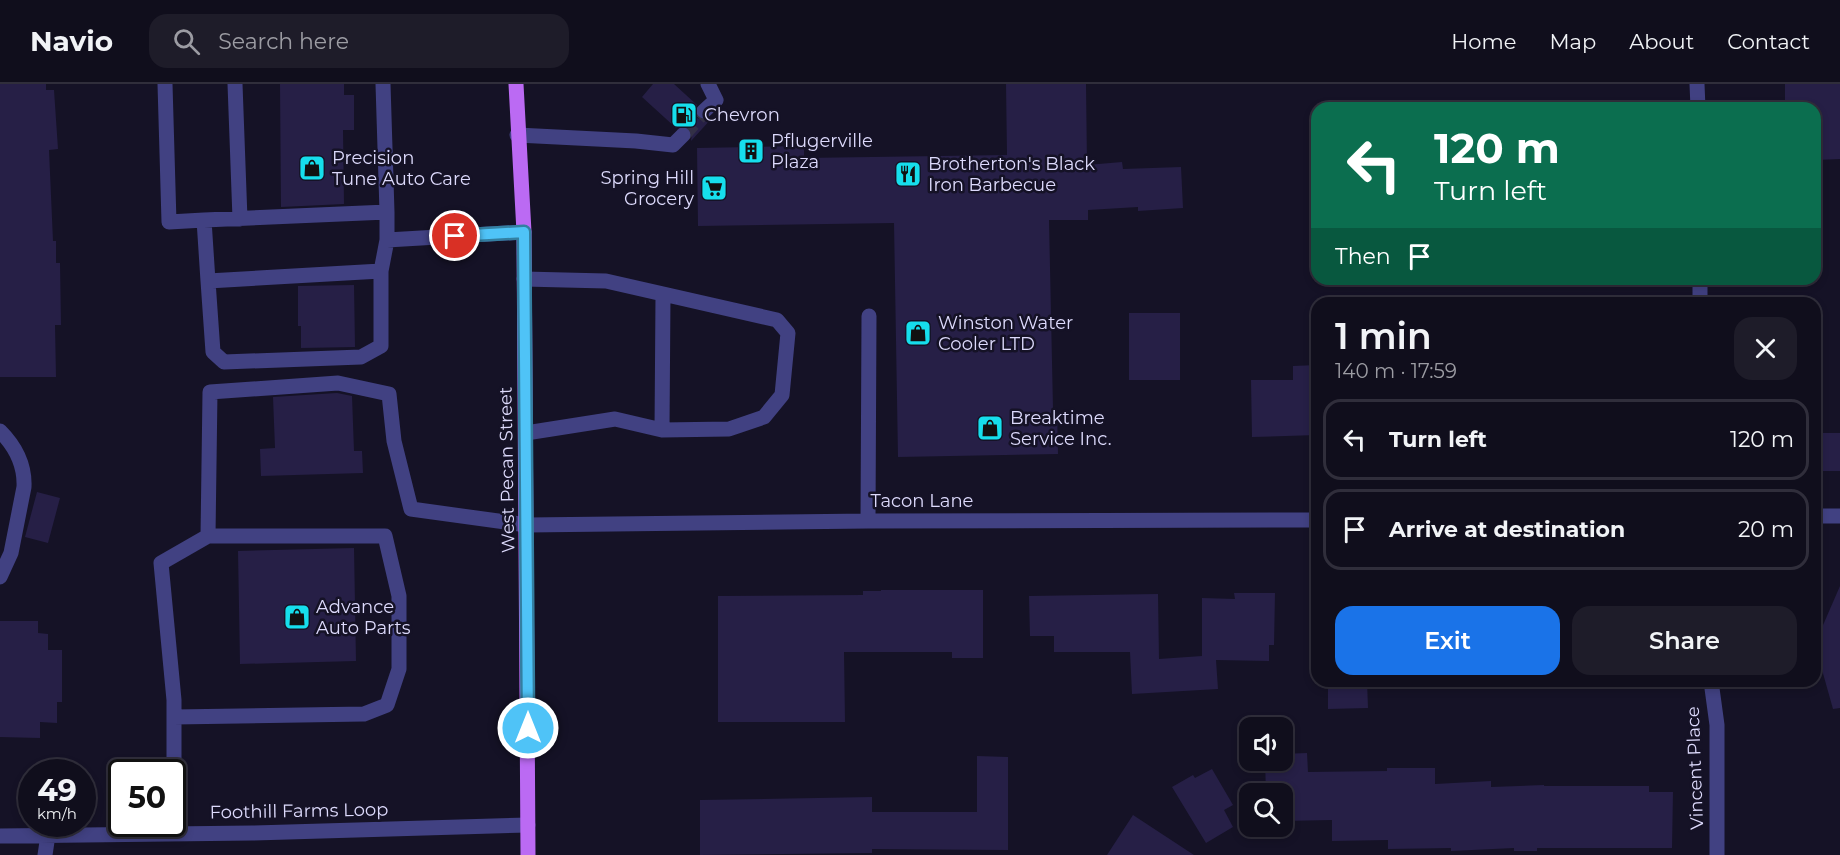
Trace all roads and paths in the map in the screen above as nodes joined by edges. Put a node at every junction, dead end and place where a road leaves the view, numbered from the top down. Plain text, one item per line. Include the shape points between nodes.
1 (165, 84) edge
2 (235, 84) edge
3 (383, 84) edge
4 (516, 84) edge
5 (708, 84) edge
6 (1697, 84) edge
7 (1698, 102) edge
8 (704, 111) tunnel mouth
9 (517, 135) junction
10 (684, 135) tunnel mouth
11 (387, 212) junction
12 (240, 219) junction
13 (204, 220) junction
14 (524, 232) junction
15 (387, 240) junction
16 (381, 271) junction
17 (524, 279) junction
18 (208, 281) junction
19 (663, 295) junction
20 (869, 316) dead end
21 (662, 430) junction
22 (0, 431) edge
23 (526, 433) junction
24 (1821, 516) edge
25 (1840, 516) edge
26 (1311, 520) edge
27 (868, 521) junction
28 (527, 525) junction
29 (208, 536) junction
30 (0, 577) edge
31 (1712, 687) edge
32 (174, 717) junction
33 (174, 759) edge
34 (528, 825) junction
35 (186, 833) edge
36 (0, 836) edge
37 (18, 836) edge
38 (48, 837) edge
39 (45, 855) edge
40 (528, 855) edge
41 (1717, 855) edge

1 - 13 street via 169,222
2 - 12 street
3 - 11 street
4 - 9 main road, West Pecan Street
5 - 8 street via 716,100
6 - 7 street
9 - 10 street via 673,145
9 - 14 main road, West Pecan Street
11 - 12 street
11 - 15 street
12 - 13 street
13 - 18 street
14 - 15 street
14 - 17 main road, West Pecan Street
15 - 16 street
16 - 18 street
16 - 18 street via 381,346 361,357 224,362 213,352
17 - 19 street via 606,282
17 - 23 main road, West Pecan Street
19 - 21 street
19 - 21 street via 777,320 788,333 782,395 764,417 729,429
20 - 27 street
21 - 23 street via 615,420
22 - 30 street via 16,451 25,477 10,553
23 - 28 main road, West Pecan Street
24 - 25 street
26 - 27 street, Tacon Lane
27 - 28 street, Tacon Lane
28 - 29 street, Tacon Lane via 411,508 394,441 389,394 338,383 210,392
28 - 34 main road, West Pecan Street
29 - 32 street via 161,563
29 - 32 street via 385,536 399,596 399,669 387,705 364,714
31 - 41 street, Vincent Place via 1717,725
32 - 33 street
34 - 35 street, Foothill Farms Loop
34 - 40 main road, West Pecan Street
36 - 37 street, Foothill Farms Loop
38 - 39 street

